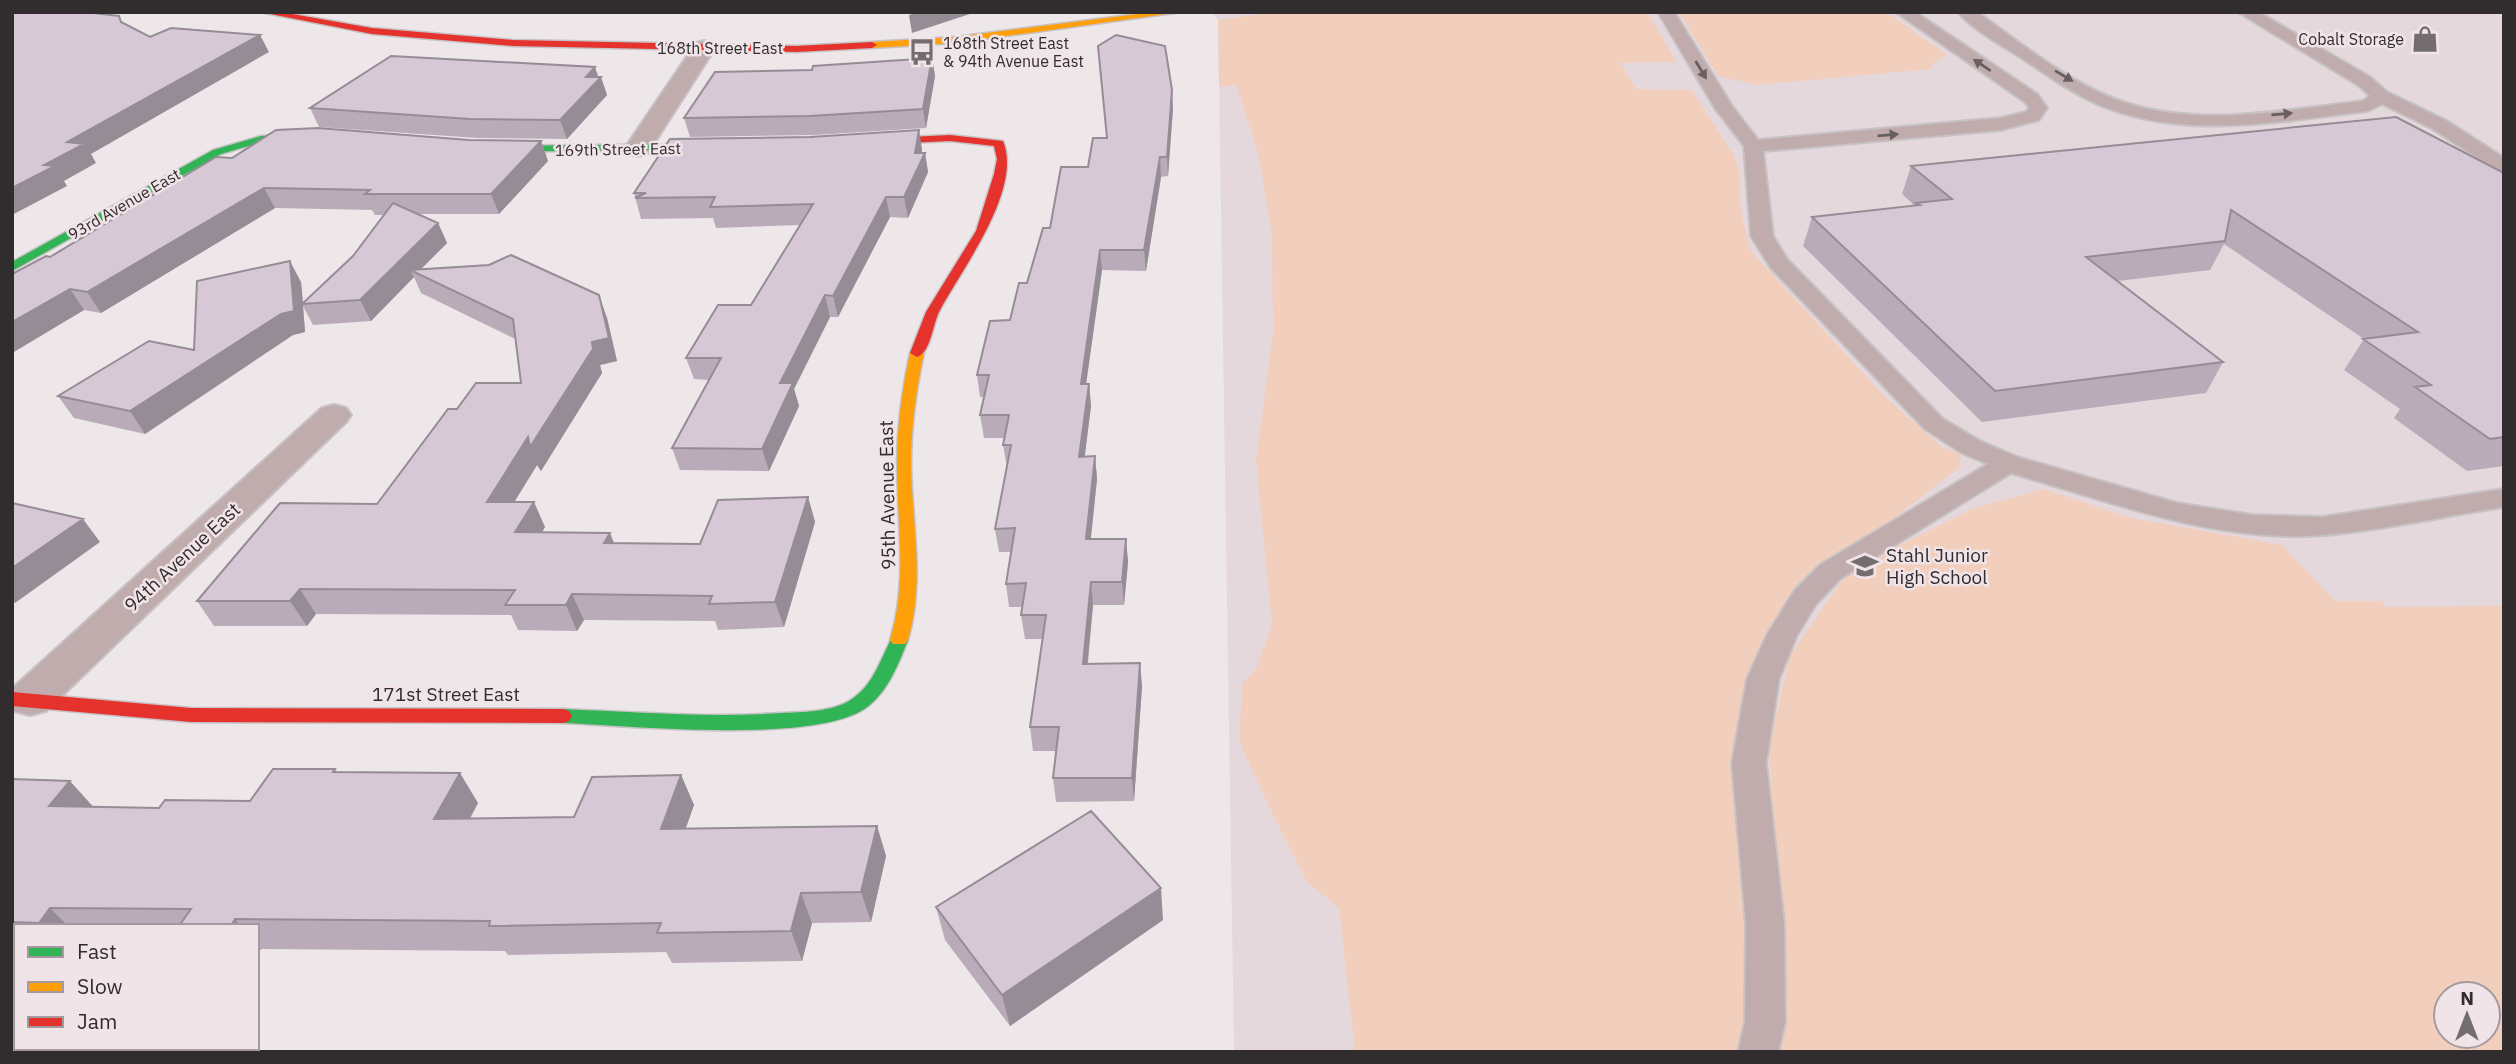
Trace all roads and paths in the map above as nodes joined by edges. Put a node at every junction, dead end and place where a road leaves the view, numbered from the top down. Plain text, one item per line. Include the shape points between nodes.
1 (264, 12) edge
2 (1177, 12) edge
3 (1666, 12) edge
4 (1904, 12) edge
5 (1966, 12) edge
6 (2246, 12) edge
7 (704, 48) junction
8 (2381, 96) junction
9 (327, 137) edge
10 (854, 143) edge
11 (1753, 146) junction
12 (732, 147) edge
13 (638, 148) junction
14 (477, 149) edge
15 (2504, 167) edge
16 (12, 267) edge
17 (334, 415) dead end
18 (2008, 463) junction
19 (2504, 498) edge
20 (872, 692) joint
21 (21, 699) edge
22 (1758, 1052) edge

1 - 7 street, 168th Street East via 429,37
2 - 7 street, 168th Street East via 954,40
3 -> 11 lane via 1724,108
11 -> 4 lane via 2001,124 2033,116 2038,108 2031,98
5 -> 8 lane via 2093,93 2140,112 2212,120 2368,106
6 - 8 lane via 2364,81
7 - 13 street
8 - 15 lane via 2440,125
9 - 16 street, 93rd Avenue East via 237,144 186,167
10 - 20 street, 95th Avenue East via 959,138 999,143 1002,159 982,231 932,312 918,347 908,396 904,464 910,578 902,629 887,670
11 - 18 lane via 1762,236 1779,263 1934,424
12 - 13 street, 169th Street East
13 - 14 street, 169th Street East
17 - 21 street, 94th Avenue East
18 - 19 lane via 2175,512 2252,524 2323,526
18 - 22 lane via 1830,572 1805,597 1763,679 1749,763 1765,924 1765,1023
20 - 21 street, 171st Street East via 853,708 814,719 759,721 191,715

